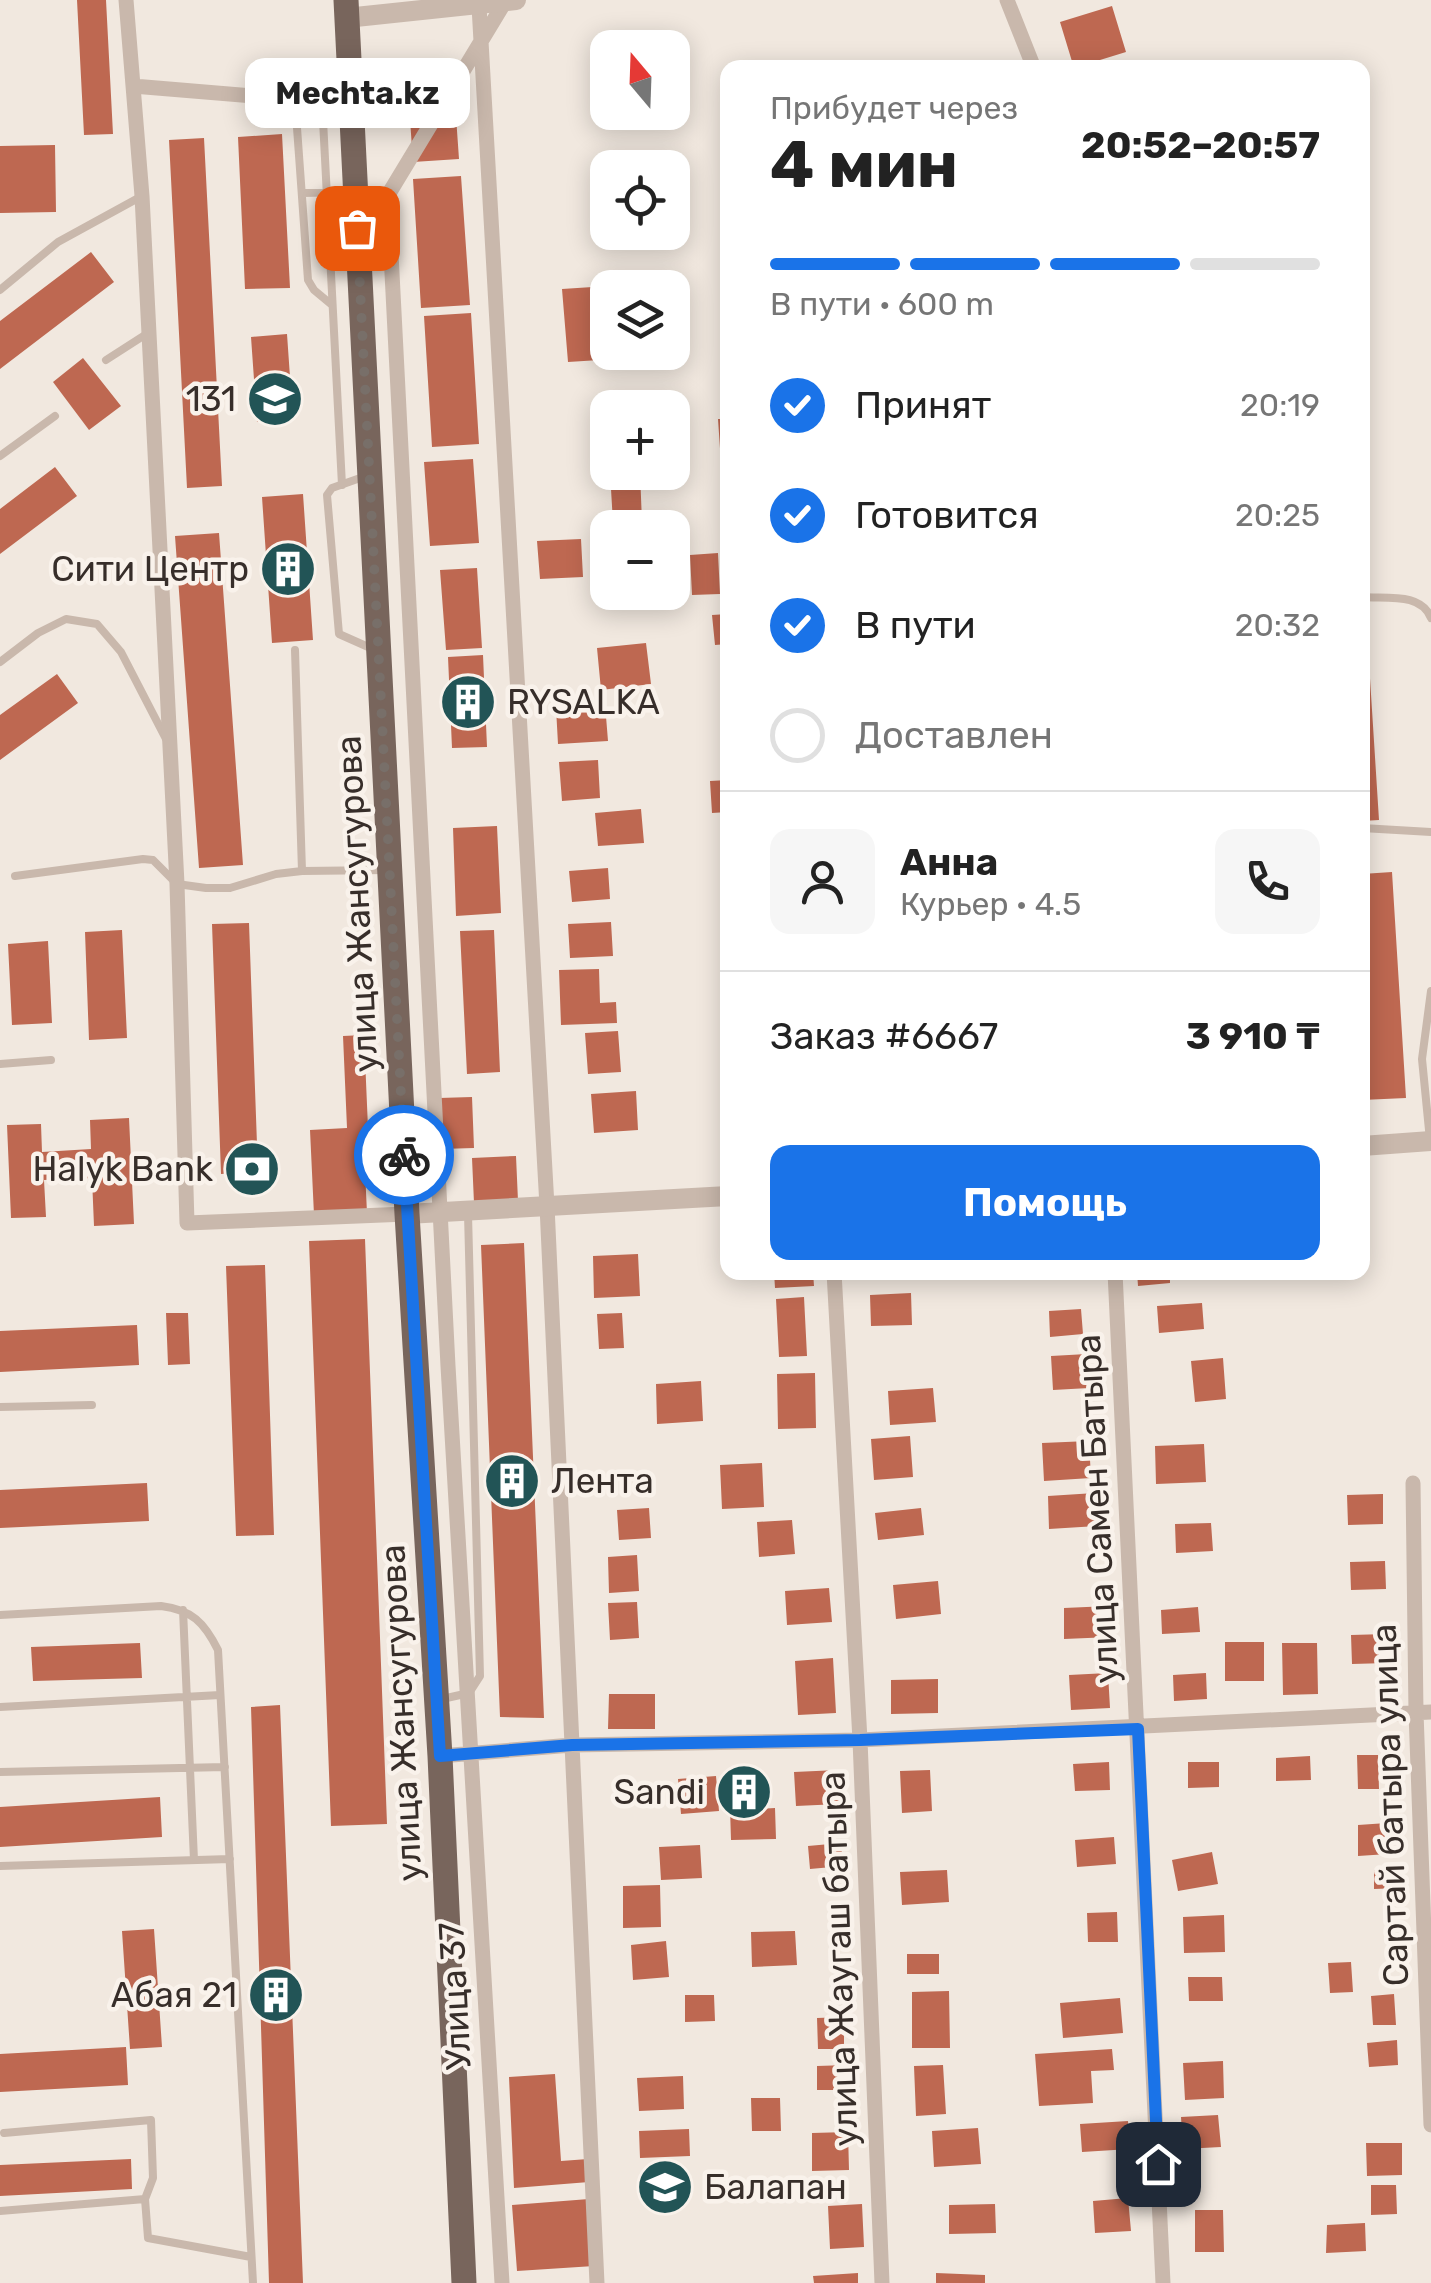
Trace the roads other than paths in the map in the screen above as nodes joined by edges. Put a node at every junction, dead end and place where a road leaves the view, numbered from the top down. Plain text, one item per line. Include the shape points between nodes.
1 (126, 0) edge
2 (506, 0) edge
3 (516, 0) edge
4 (1007, 0) edge
5 (479, 6) junction
6 (346, 9) edge
7 (1031, 60) edge
8 (133, 86) junction
9 (294, 99) junction
10 (322, 101) junction
11 (351, 104) junction
12 (356, 192) junction
13 (302, 193) junction
14 (326, 193) junction
15 (142, 196) junction
16 (0, 290) edge
17 (332, 305) junction
18 (148, 332) junction
19 (106, 360) dead end
20 (54, 416) dead end
21 (0, 456) edge
22 (370, 475) junction
23 (342, 484) junction
24 (1370, 598) edge
25 (1431, 618) edge
26 (295, 650) dead end
27 (379, 652) junction
28 (0, 662) edge
29 (170, 746) junction
30 (1370, 828) edge
31 (1431, 832) edge
32 (391, 870) junction
33 (302, 871) junction
34 (15, 876) dead end
35 (177, 884) junction
36 (1431, 991) edge
37 (51, 1060) dead end
38 (0, 1064) edge
39 (1430, 1140) edge
40 (1370, 1145) edge
41 (720, 1196) edge
42 (547, 1206) junction
43 (468, 1211) junction
44 (407, 1214) junction
45 (834, 1280) edge
46 (1116, 1280) edge
47 (92, 1405) dead end
48 (0, 1407) edge
49 (1413, 1483) dead end
50 (183, 1609) junction
51 (0, 1615) edge
52 (220, 1695) junction
53 (188, 1696) junction
54 (437, 1699) junction
55 (0, 1707) edge
56 (1424, 1712) edge
57 (1138, 1729) junction
58 (860, 1740) junction
59 (572, 1745) junction
60 (440, 1756) junction
61 (189, 1767) junction
62 (225, 1767) junction
63 (0, 1772) edge
64 (230, 1858) junction
65 (194, 1860) junction
66 (0, 1866) edge
67 (1428, 1968) edge
68 (1431, 2125) edge
69 (4, 2133) dead end
70 (145, 2199) junction
71 (0, 2211) edge
72 (251, 2257) junction
73 (253, 2283) edge
74 (464, 2283) edge
75 (502, 2283) edge
76 (596, 2283) edge
77 (882, 2283) edge
78 (1163, 2283) edge

1 - 8 street
2 - 75 street, Улица 37 via 388,196
3 - 5 street
4 - 7 street
5 - 6 street
5 - 42 street
6 - 11 main road, улица Жансугурова
8 - 9 street
8 - 15 street
9 - 10 street
9 - 13 lane
10 - 11 street
10 - 14 lane
11 - 12 main road, улица Жансугурова
12 - 14 lane
12 - 22 main road, улица Жансугурова
13 - 14 lane
13 - 17 lane via 308,280
14 - 17 lane
15 - 16 lane via 58,242
15 - 18 street
17 - 23 lane
18 - 19 lane
18 - 29 street
20 - 21 lane
22 - 23 lane
22 - 27 main road, улица Жансугурова
23 - 27 lane via 327,494 338,634
24 - 25 lane via 1416,600
26 - 33 lane
27 - 32 main road, улица Жансугурова
28 - 29 lane via 66,619 97,624 121,652
29 - 35 street
30 - 31 lane
32 - 33 lane
32 - 44 main road, улица Жансугурова
33 - 35 lane via 230,888
34 - 35 lane via 143,859 164,868
35 - 44 street via 187,1224
36 - 39 lane via 1422,1059
37 - 38 lane
39 - 40 street
41 - 42 street
42 - 43 street
42 - 59 street
43 - 44 street
43 - 54 lane via 480,1676 463,1696
44 - 54 main road, улица Жансугурова
45 - 58 street, улица Жаугаш батыра
46 - 57 street, улица Самен Батыра
47 - 48 lane
49 - 56 street, Сартай батыра улица
50 - 51 lane
50 - 52 lane via 201,1620 218,1650
50 - 53 lane
52 - 53 lane
52 - 62 lane
53 - 55 lane
53 - 61 lane
54 - 60 main road, улица Жансугурова
56 - 57 street
56 - 67 street, Сартай батыра улица
57 - 58 street
57 - 78 street, улица Самен Батыра
58 - 59 street
58 - 77 street, улица Жаугаш батыра
59 - 60 street
59 - 76 street
60 - 74 main road, улица Жансугурова
61 - 62 lane
61 - 63 lane
61 - 65 lane
62 - 64 lane
64 - 65 lane
64 - 72 lane
65 - 66 lane
67 - 68 street, Сартай батыра улица
69 - 70 lane via 151,2120 153,2178
70 - 71 lane
70 - 72 lane via 148,2238
72 - 73 lane

